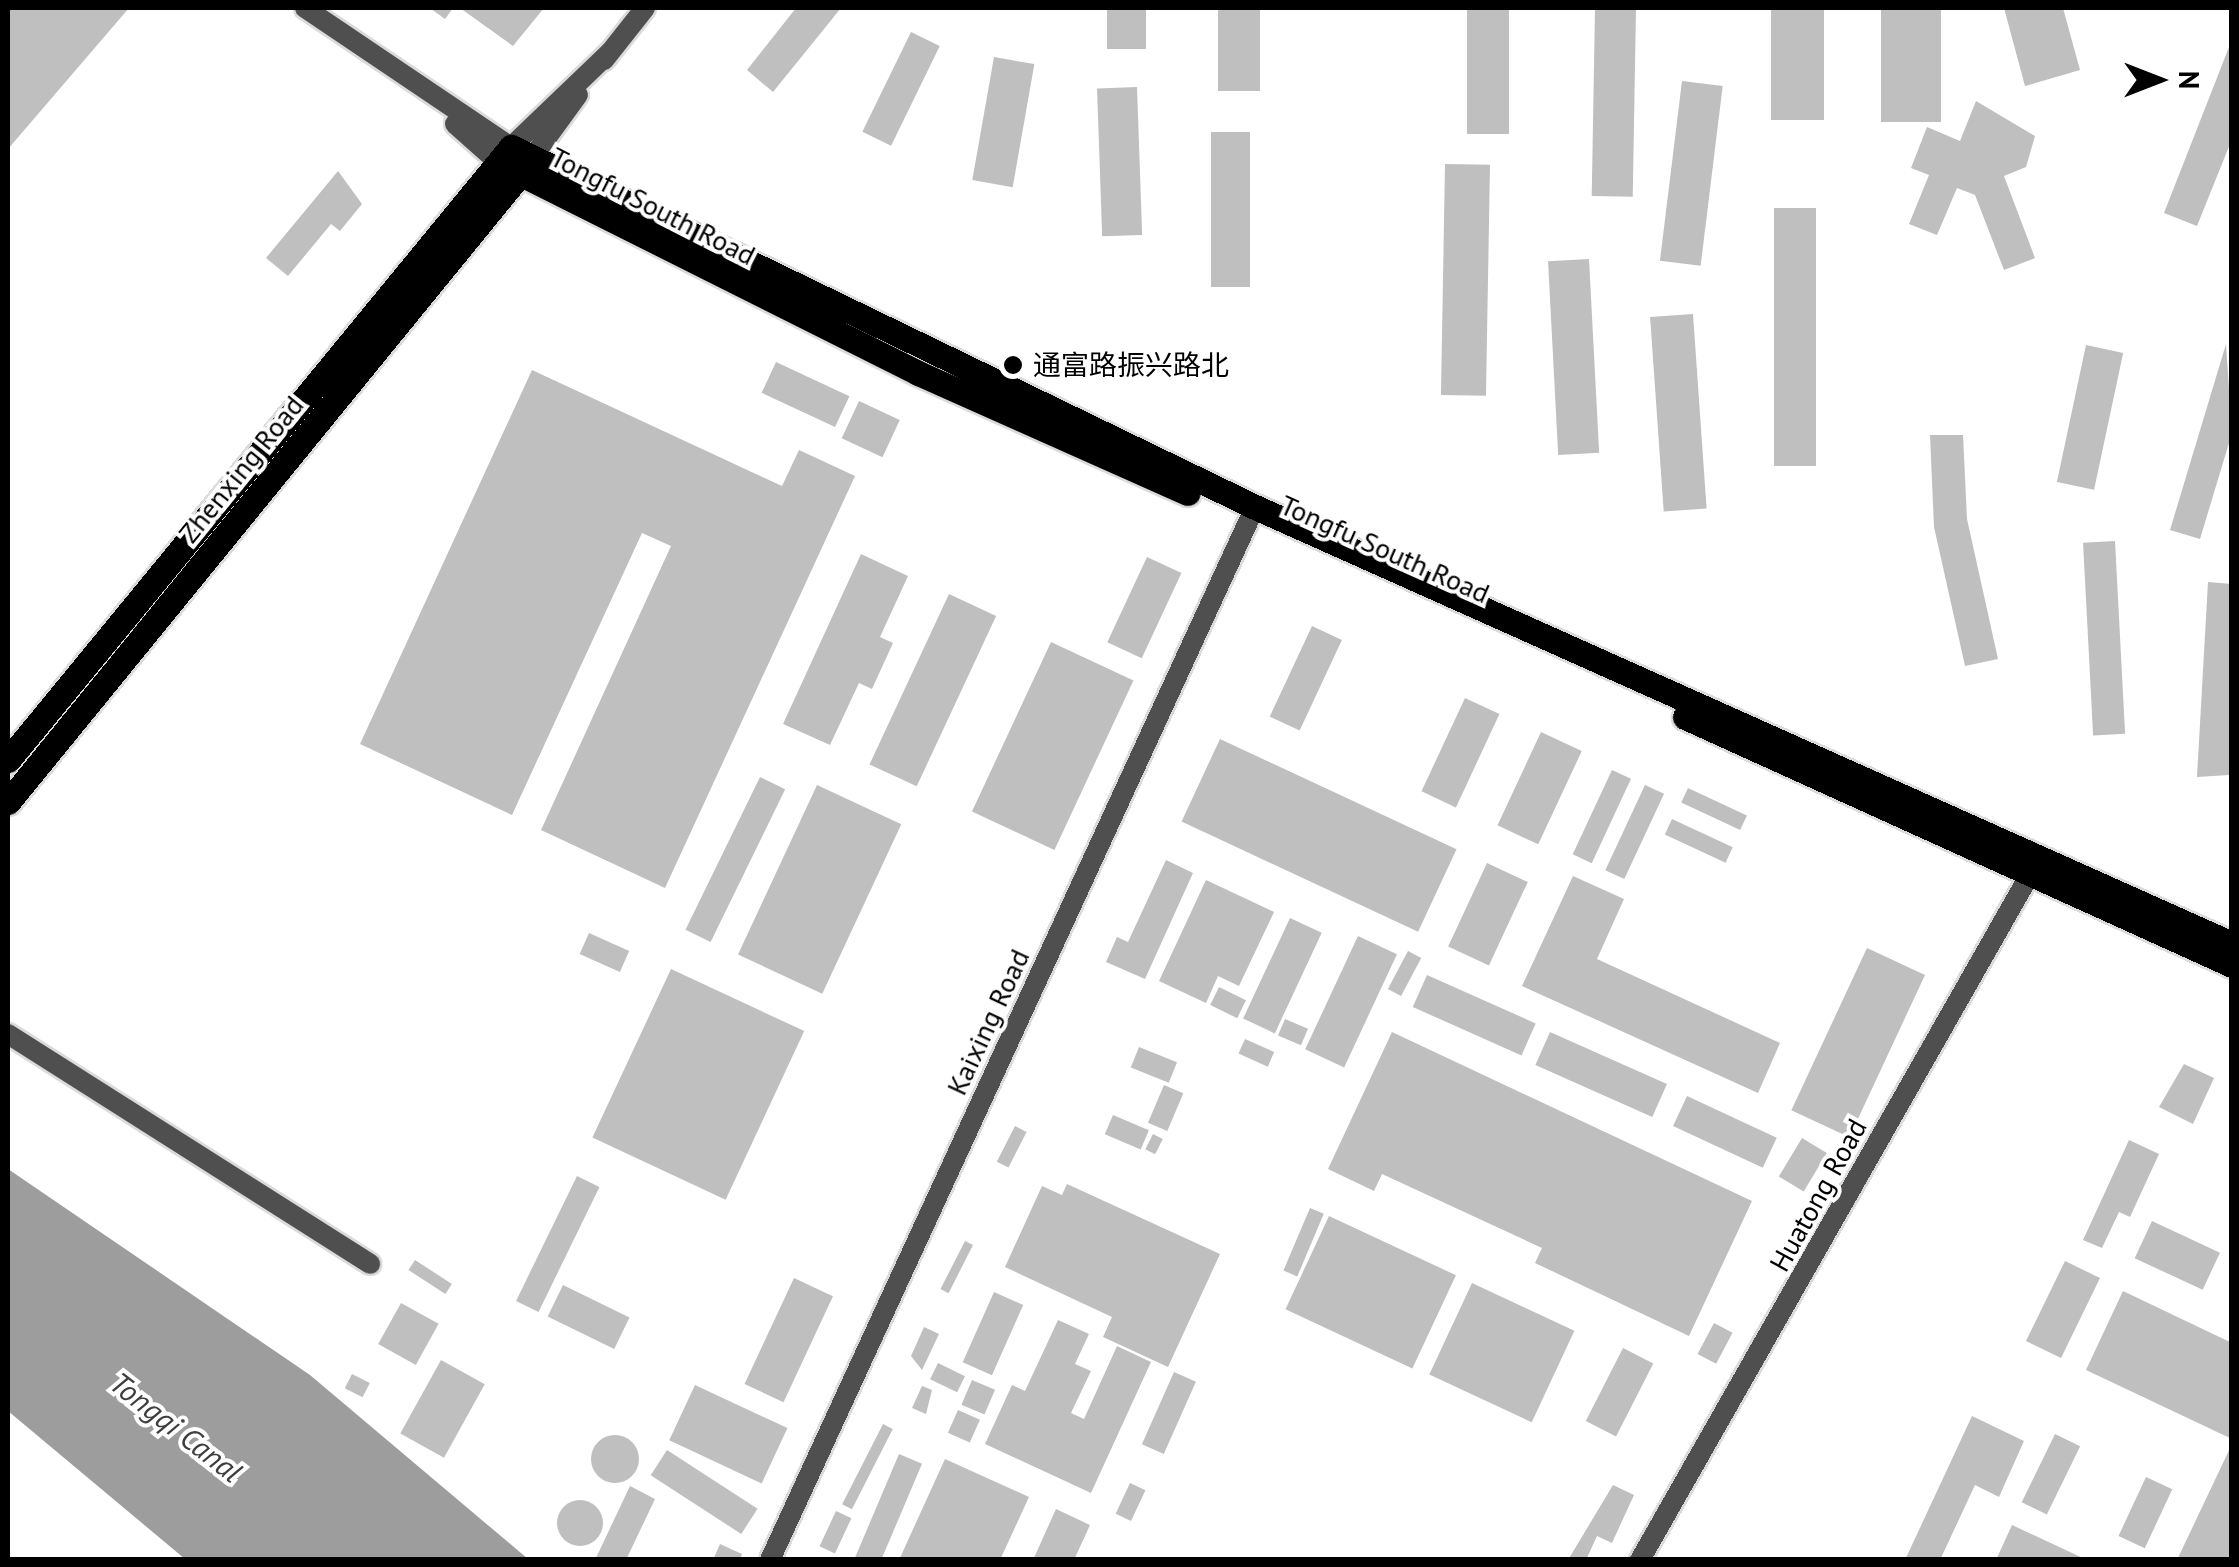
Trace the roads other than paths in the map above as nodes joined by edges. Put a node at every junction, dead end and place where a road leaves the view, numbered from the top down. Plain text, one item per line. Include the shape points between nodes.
1 (305, 8) edge
2 (645, 8) edge
3 (516, 160) junction
4 (1252, 514) junction
5 (8, 760) edge
6 (8, 802) edge
7 (2036, 864) junction
8 (2232, 944) edge
9 (2232, 965) edge
10 (8, 1034) edge
11 (370, 1264) dead end
12 (770, 1560) edge
13 (1640, 1560) edge

1 - 3 street, Tongfu South Road
2 - 3 street
3 - 4 main road, Tongfu South Road via 918,373
3 - 5 main road, Zhenxing Road
3 - 6 main road, Zhenxing Road
4 - 7 main road, Tongfu South Road
4 - 12 street, Kaixing Road
7 - 8 main road, Tongfu South Road
7 - 9 main road, Tongfu South Road
7 - 13 street, Huatong Road
10 - 11 street

